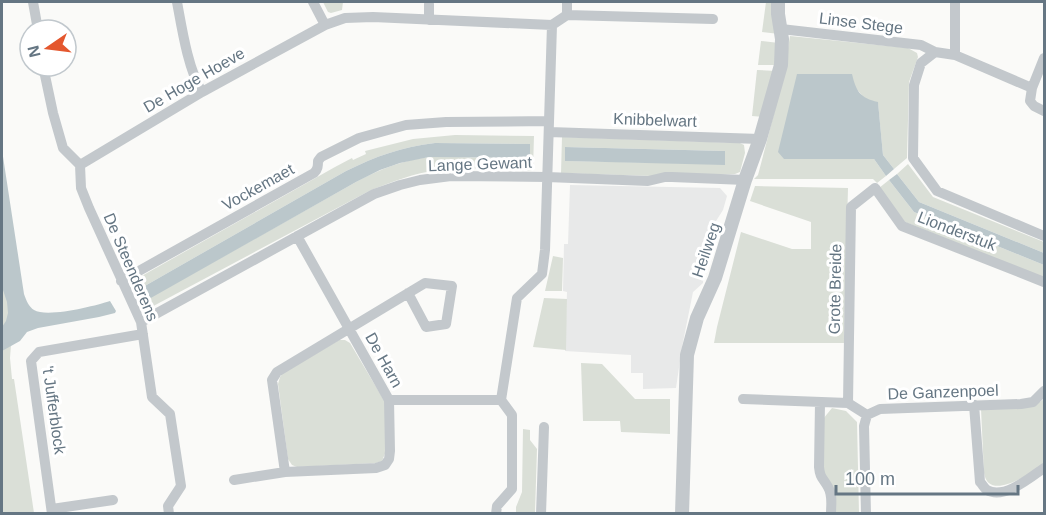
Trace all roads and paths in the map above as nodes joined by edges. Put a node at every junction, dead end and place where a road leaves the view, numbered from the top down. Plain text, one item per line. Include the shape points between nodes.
1 (33, 2) edge
2 (177, 2) edge
3 (313, 2) edge
4 (429, 2) edge
5 (567, 2) edge
6 (778, 2) edge
7 (955, 2) edge
8 (567, 15) junction
9 (36, 18) edge
10 (713, 19) dead end
11 (429, 20) junction
12 (325, 25) junction
13 (552, 25) junction
14 (781, 29) junction
15 (935, 52) junction
16 (955, 55) junction
17 (1044, 58) edge
18 (46, 78) edge
19 (1032, 88) junction
20 (202, 92) junction
21 (1044, 111) edge
22 (549, 127) junction
23 (760, 139) junction
24 (80, 165) junction
25 (547, 177) junction
26 (745, 180) junction
27 (875, 188) joint
28 (297, 236) junction
29 (1044, 236) edge
30 (121, 281) junction
31 (1044, 282) edge
32 (408, 293) junction
33 (141, 322) junction
34 (350, 328) junction
35 (143, 334) junction
36 (1044, 391) edge
37 (743, 399) dead end
38 (389, 400) junction
39 (501, 400) junction
40 (820, 403) junction
41 (848, 403) junction
42 (974, 405) junction
43 (867, 415) junction
44 (544, 428) dead end
45 (1044, 468) edge
46 (285, 472) junction
47 (234, 480) dead end
48 (113, 500) dead end
49 (52, 511) edge
50 (169, 513) edge
51 (496, 513) edge
52 (542, 513) edge
53 (682, 513) edge
54 (831, 513) edge
55 (866, 513) edge

1 - 9 street
2 - 20 street via 196,82
3 - 12 street
4 - 11 street
5 - 8 street
6 - 14 street, Heilweg
7 - 16 street
8 - 10 street
8 - 13 street
11 - 12 street, De Hoge Hoeve via 345,18
11 - 13 street, De Hoge Hoeve
12 - 20 street, De Hoge Hoeve
13 - 22 street
14 - 15 street, Linse Stege via 921,45
14 - 23 street, Heilweg via 781,65
15 - 16 street, Linse Stege
15 - 29 street via 921,63 914,85 913,158 937,190
16 - 19 street, Linse Stege
17 - 19 street
18 - 24 street via 63,148
19 - 21 street via 1030,101
20 - 24 street, De Hoge Hoeve
22 - 23 street, Knibbelwart
22 - 25 street
22 - 30 street, Vockemaet via 455,121 423,123 359,138 321,157 314,173
23 - 26 street, Heilweg
24 - 30 street, De Steenderens via 81,188
25 - 26 street, Lange Gewant
25 - 28 street, Lange Gewant via 451,176 420,180 374,194
25 - 39 street via 542,274 517,298
26 - 53 street, Heilweg via 687,355
27 - 31 street, Lionderstuk via 902,225
27 - 41 street, Grote Breide via 851,207
28 - 33 street, Lange Gewant
28 - 34 street, De Harn
30 - 33 street, De Steenderens
32 - 32 street via 426,327 446,324 452,286 425,283
32 - 34 street
33 - 35 street, De Steenderens
34 - 38 street, De Harn
34 - 46 street via 277,372 272,380
35 - 49 street, 't Jufferblock via 39,352 31,361
35 - 50 street, De Steenderens via 152,397 170,414 181,486 168,506
36 - 42 street, De Ganzenpoel via 1033,402
37 - 40 street
38 - 39 street, De Harn
38 - 46 street via 390,451 385,465
39 - 51 street via 512,415 512,489 496,506
40 - 41 street
40 - 54 street via 819,468 831,496
41 - 43 street
42 - 43 street, De Ganzenpoel via 880,409
42 - 45 street via 980,482 987,489 1011,489
43 - 55 street, De Ganzenpoel
44 - 52 street
46 - 47 street
48 - 49 street, 't Jufferblock

